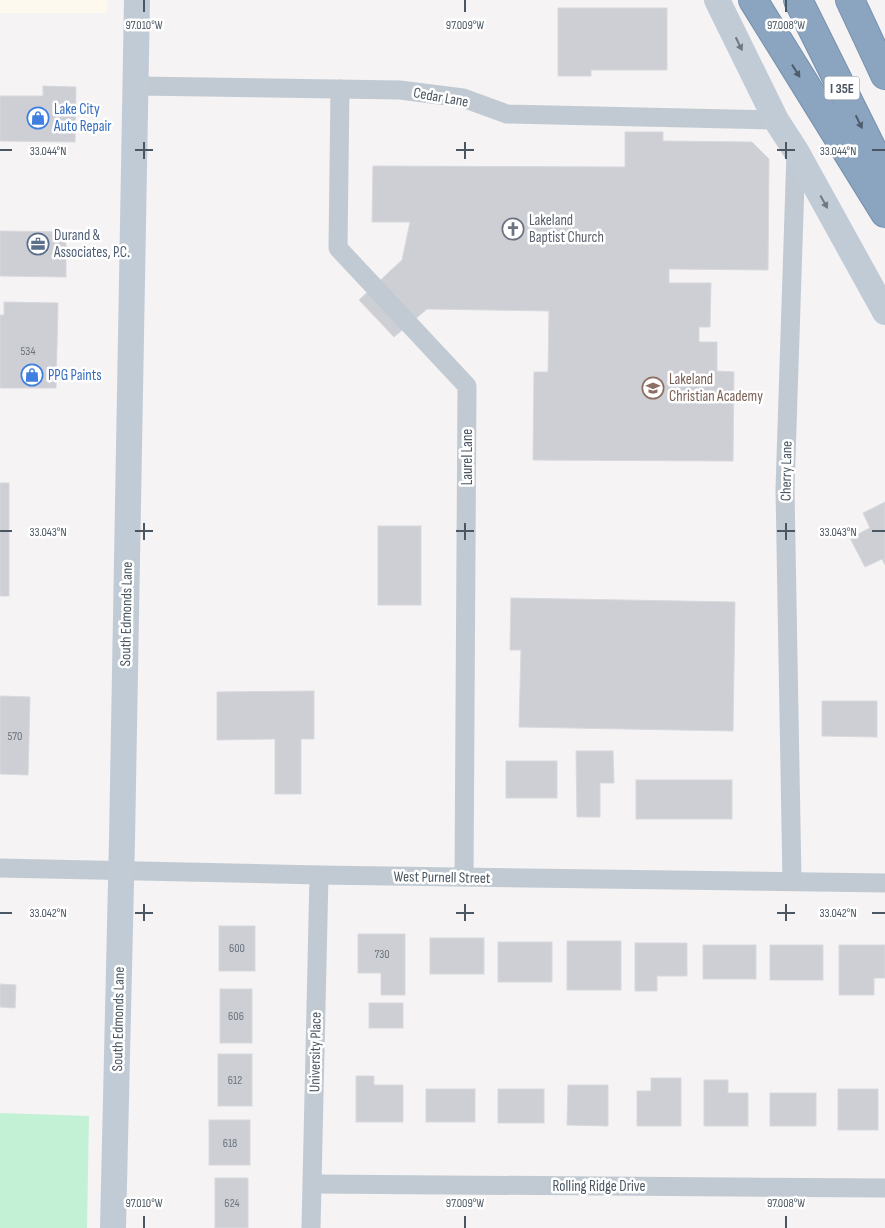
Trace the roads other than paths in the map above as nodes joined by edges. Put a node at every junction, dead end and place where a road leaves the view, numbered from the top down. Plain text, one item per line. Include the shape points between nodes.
1 (137, 0) edge
2 (717, 0) edge
3 (752, 0) edge
4 (798, 0) edge
5 (850, 0) edge
6 (885, 74) edge
7 (135, 86) junction
8 (340, 89) junction
9 (776, 120) junction
10 (796, 151) junction
11 (885, 175) edge
12 (885, 213) edge
13 (885, 312) edge
14 (0, 868) edge
15 (122, 871) junction
16 (319, 875) junction
17 (464, 877) junction
18 (792, 881) junction
19 (885, 883) edge
20 (312, 1184) junction
21 (885, 1188) edge
22 (113, 1228) edge
23 (311, 1228) edge

1 - 7 street, South Edmonds Lane
2 -> 9 street
3 -> 12 highway
4 -> 11 highway, I 35E
5 - 6 highway
7 - 8 street, Cedar Lane
7 - 15 street, South Edmonds Lane
8 - 9 street, Cedar Lane via 400,90 463,98 507,114
8 - 17 street, Laurel Lane via 338,248 467,386
9 - 10 street
10 -> 13 street
10 - 18 street, Cherry Lane via 785,489
14 - 15 street, West Purnell Street
15 - 16 street, West Purnell Street
15 - 22 street, South Edmonds Lane
16 - 17 street, West Purnell Street
16 - 20 street, University Place
17 - 18 street, West Purnell Street
18 - 19 street, West Purnell Street
20 - 21 street, Rolling Ridge Drive
20 - 23 street, University Place

